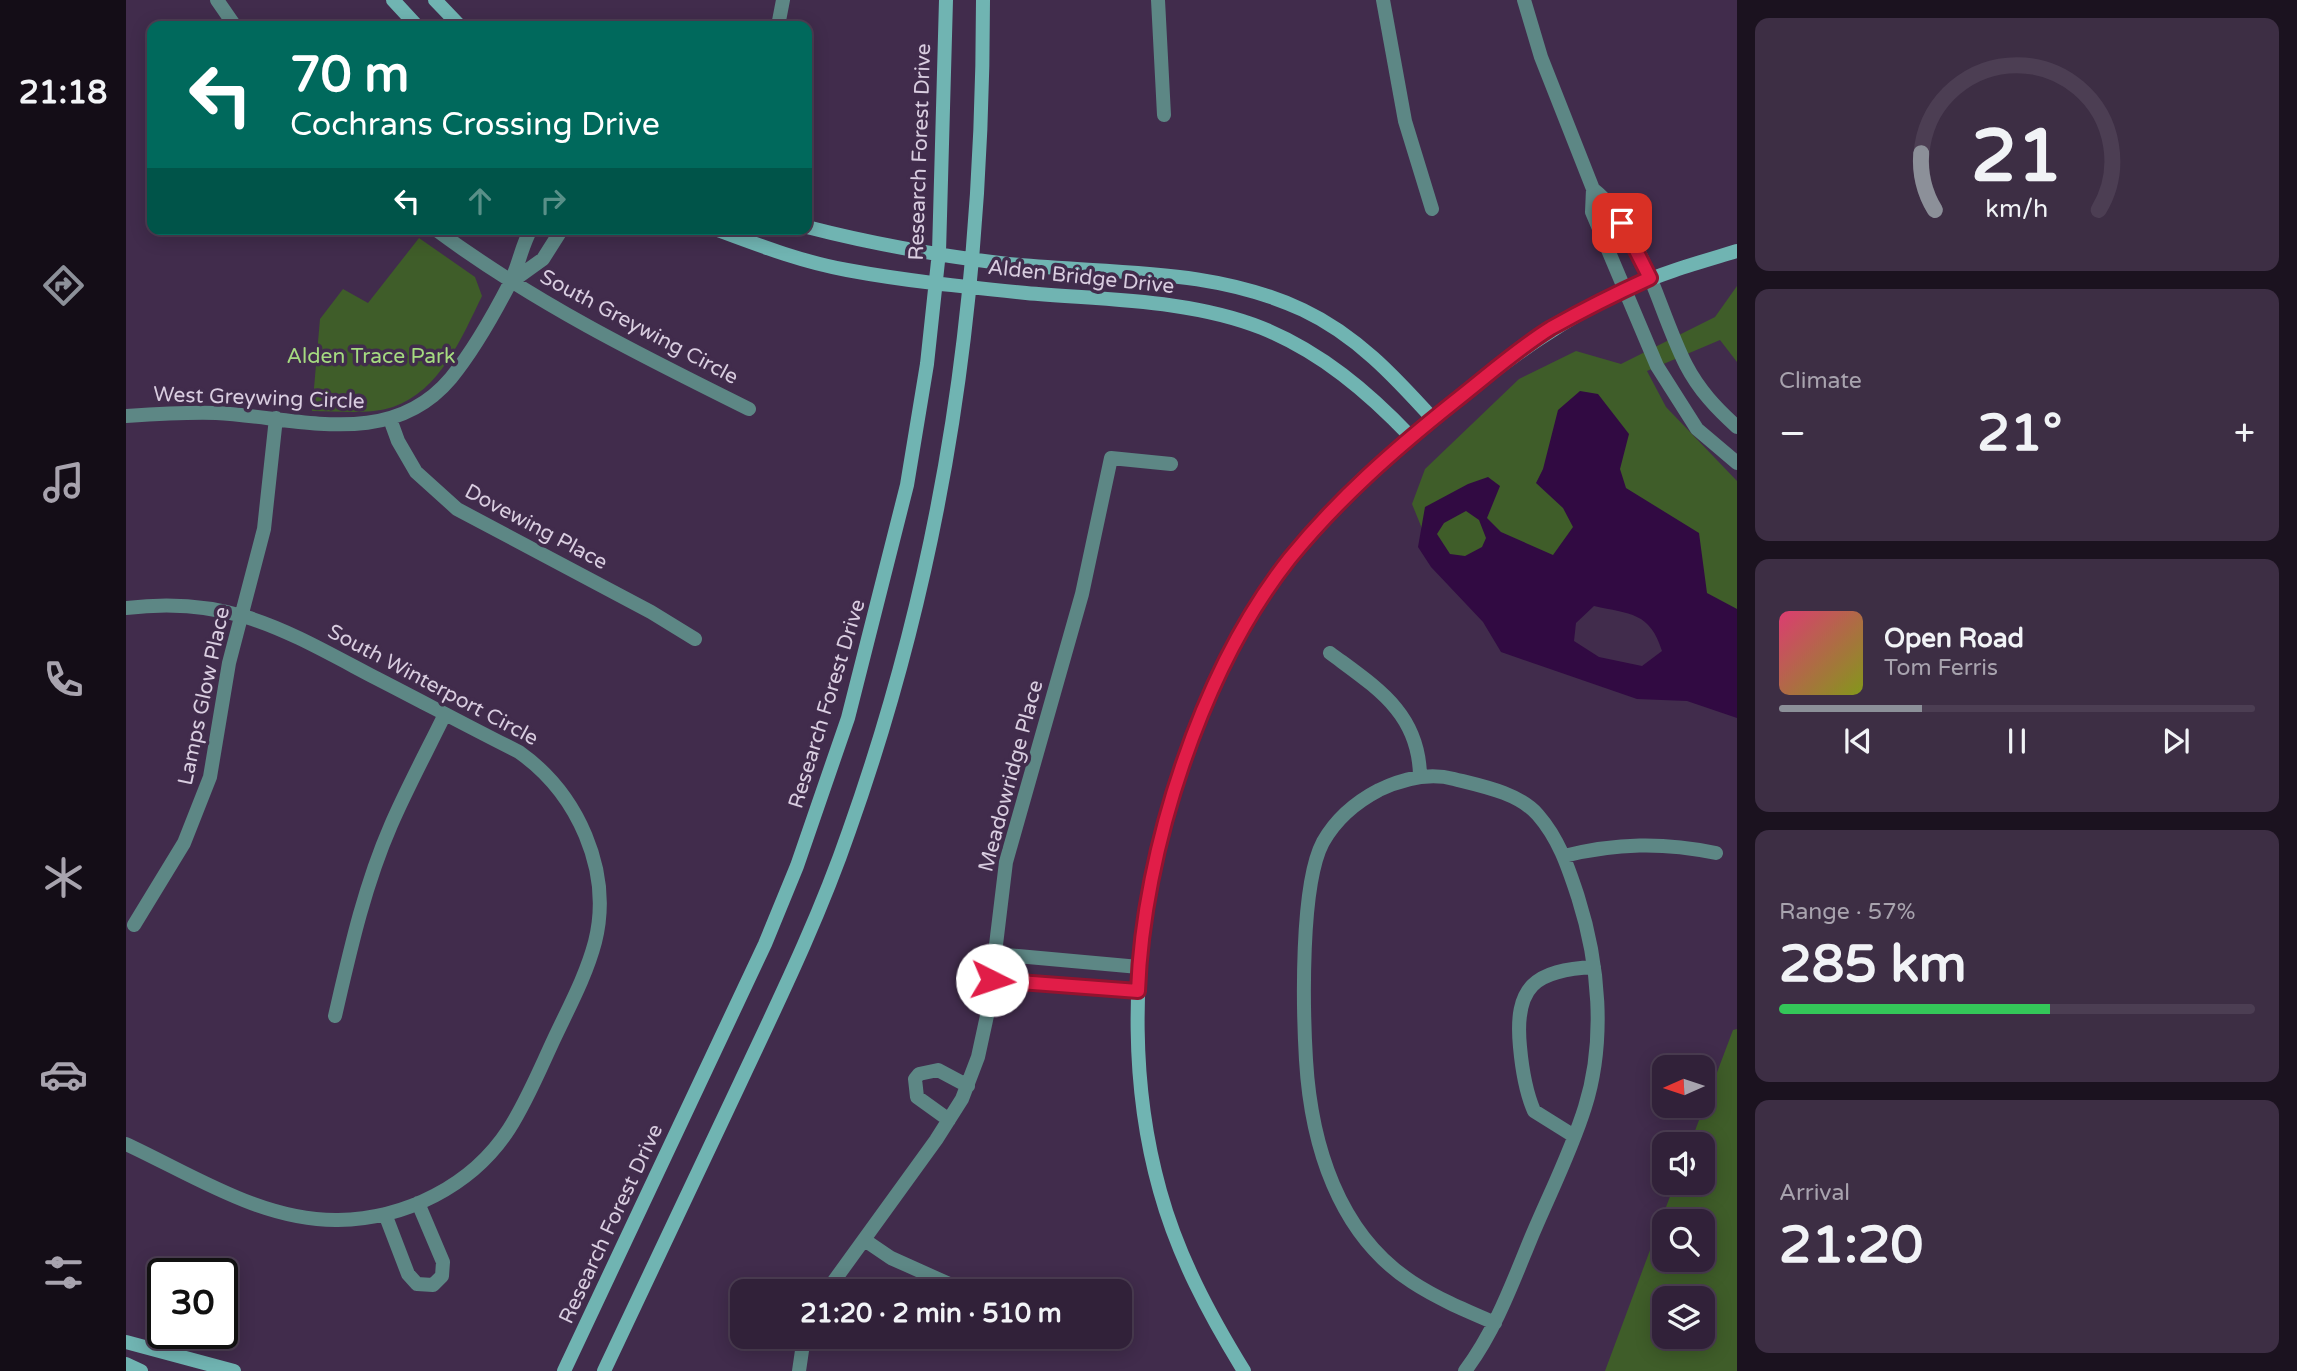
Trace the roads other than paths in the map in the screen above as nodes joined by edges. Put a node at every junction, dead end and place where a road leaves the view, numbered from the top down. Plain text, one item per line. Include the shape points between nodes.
1 (217, 0) edge
2 (393, 0) edge
3 (435, 0) edge
4 (783, 0) edge
5 (946, 0) edge
6 (983, 0) edge
7 (1158, 0) edge
8 (1383, 0) edge
9 (1524, 0) edge
10 (232, 21) edge
11 (412, 21) edge
12 (455, 21) edge
13 (779, 21) edge
14 (1164, 115) dead end
15 (1593, 189) junction
16 (1432, 209) dead end
17 (812, 228) edge
18 (444, 235) edge
19 (528, 235) edge
20 (558, 235) edge
21 (731, 235) edge
22 (1737, 251) edge
23 (939, 252) junction
24 (973, 258) junction
25 (1650, 278) junction
26 (511, 282) junction
27 (935, 283) junction
28 (970, 287) junction
29 (1626, 289) junction
30 (749, 409) dead end
31 (126, 416) edge
32 (276, 418) junction
33 (390, 419) junction
34 (1433, 419) junction
35 (1737, 427) edge
36 (1411, 437) junction
37 (1737, 463) edge
38 (1171, 464) dead end
39 (126, 608) edge
40 (242, 615) junction
41 (695, 639) dead end
42 (1330, 653) dead end
43 (445, 715) junction
44 (1420, 776) junction
45 (1716, 853) dead end
46 (1564, 856) junction
47 (134, 925) dead end
48 (995, 954) junction
49 (1139, 967) junction
50 (1594, 967) junction
51 (992, 980) junction
52 (1138, 991) junction
53 (335, 1016) dead end
54 (968, 1086) junction
55 (949, 1120) junction
56 (1574, 1136) junction
57 (126, 1144) edge
58 (418, 1203) junction
59 (385, 1214) junction
60 (866, 1241) junction
61 (837, 1279) edge
62 (938, 1279) edge
63 (1495, 1323) junction
64 (126, 1342) edge
65 (802, 1349) edge
66 (126, 1364) edge
67 (141, 1371) edge
68 (234, 1371) edge
69 (564, 1371) edge
70 (604, 1371) edge
71 (799, 1371) edge
72 (1244, 1371) edge
73 (1465, 1371) edge

1 - 10 street
2 - 11 main road
3 - 12 main road
4 - 13 street
5 - 23 main road, Research Forest Drive
6 - 24 main road
7 - 14 street
8 - 16 street via 1405,121
9 - 15 street via 1541,57
15 - 25 street via 1612,204
15 - 29 street via 1592,212
17 - 23 main road, Alden Bridge Drive
18 - 26 street
19 - 26 street, South Greywing Circle
20 - 26 street, South Greywing Circle via 544,259
21 - 27 main road, Alden Bridge Drive via 844,270
22 - 25 main road
23 - 24 main road, Alden Bridge Drive
23 - 27 main road, Research Forest Drive
24 - 28 main road
24 - 34 main road, Alden Bridge Drive via 1173,275 1273,297 1325,322 1362,348 1389,370
25 - 29 main road
25 - 35 street via 1687,366 1711,404
26 - 30 street, South Greywing Circle via 596,333
26 - 33 street, South Greywing Circle via 451,378 423,403
27 - 28 main road, Alden Bridge Drive
27 - 69 main road, Research Forest Drive via 907,485 836,754 765,944
28 - 36 main road, Alden Bridge Drive via 1173,307 1234,318 1319,358 1371,395
28 - 70 main road via 943,492 884,730 849,832 793,969
29 - 34 main road via 1549,330
29 - 37 street via 1657,366 1675,397 1697,429
31 - 32 street, West Greywing Circle via 216,413
32 - 33 street, West Greywing Circle via 358,426
32 - 40 street, Lamps Glow Place via 264,529
33 - 41 street, Dovewing Place via 416,472 457,509
34 - 36 main road
36 - 49 main road via 1331,511 1290,559 1245,627 1196,729 1175,791 1150,877
38 - 48 street, Meadowridge Place via 1111,458 1082,594 1006,862
39 - 40 street, South Winterport Circle via 170,604
40 - 43 street, South Winterport Circle via 290,632
40 - 47 street, Lamps Glow Place via 204,795 184,843
42 - 44 street via 1392,701 1412,733
43 - 53 street via 376,862
43 - 58 street, South Winterport Circle via 519,752 560,790 594,859 599,919 580,984 509,1129 464,1177
44 - 46 street via 1442,776 1490,788 1520,801 1536,812
44 - 63 street via 1358,802 1321,845 1310,890 1304,986 1307,1078 1315,1133 1328,1175 1362,1233 1411,1281
45 - 46 street via 1644,844 1603,846
46 - 50 street
48 - 49 street
48 - 51 street, Meadowridge Place
49 - 52 main road
50 - 56 street via 1594,1058 1586,1104
50 - 56 street via 1558,971 1538,979 1521,999 1518,1017 1522,1069 1534,1111
51 - 52 street
51 - 54 street, Meadowridge Place
52 - 72 main road via 1137,1037 1146,1122 1159,1189 1187,1269
54 - 55 street, Meadowridge Place
54 - 55 street via 938,1070 915,1079 917,1097
55 - 60 street, Meadowridge Place
56 - 63 street
57 - 59 street, South Winterport Circle via 254,1205 291,1216 338,1220
58 - 59 street, South Winterport Circle
58 - 59 street via 443,1262 442,1276 432,1285 417,1284 408,1274
60 - 61 street, Meadowridge Place
60 - 62 street
63 - 73 street
64 - 68 main road
65 - 71 street
66 - 67 main road

